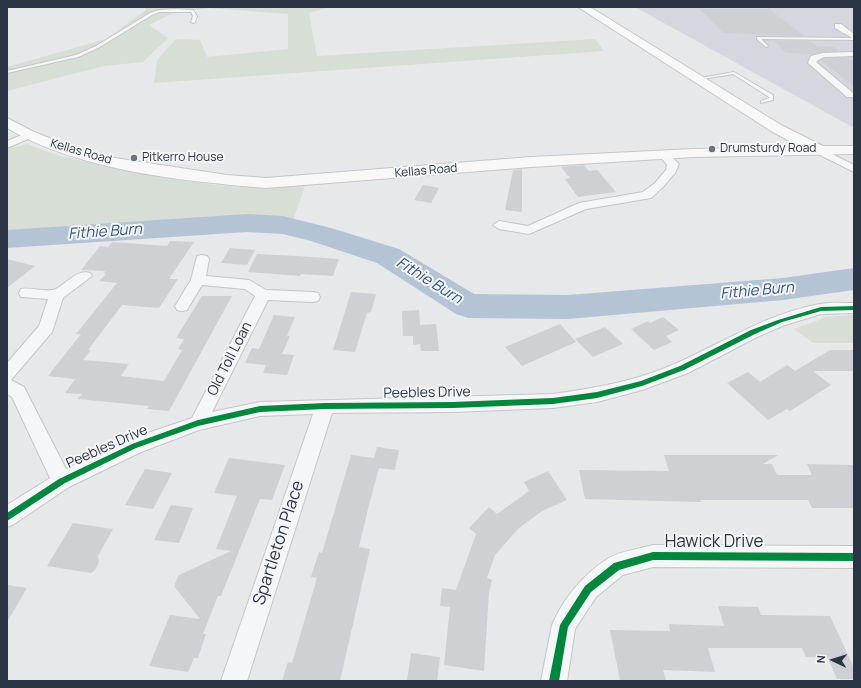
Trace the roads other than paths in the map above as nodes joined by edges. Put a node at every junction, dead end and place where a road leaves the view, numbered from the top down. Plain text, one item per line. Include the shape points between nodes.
1 (583, 7) edge
2 (193, 22) dead end
3 (838, 26) dead end
4 (854, 38) edge
5 (766, 46) dead end
6 (854, 54) edge
7 (7, 72) edge
8 (697, 79) junction
9 (850, 95) dead end
10 (763, 102) dead end
11 (7, 122) edge
12 (29, 135) junction
13 (7, 145) edge
14 (854, 150) edge
15 (822, 152) junction
16 (664, 155) junction
17 (854, 169) edge
18 (499, 225) dead end
19 (202, 259) dead end
20 (85, 276) dead end
21 (198, 280) junction
22 (26, 293) dead end
23 (57, 295) junction
24 (263, 295) junction
25 (313, 298) dead end
26 (182, 306) dead end
27 (854, 308) edge
28 (7, 376) edge
29 (7, 386) edge
30 (325, 406) junction
31 (198, 423) junction
32 (62, 481) junction
33 (7, 517) edge
34 (854, 556) edge
35 (234, 681) edge
36 (554, 681) edge

1 - 8 main road
2 - 7 lane via 195,16 192,11 160,11 77,56
3 - 4 street
4 - 5 lane via 758,38
6 - 9 street via 823,54 814,58 812,64
8 - 10 lane via 734,73 771,96 771,100
8 - 15 main road via 776,128
11 - 12 main road, Kellas Road
12 - 13 street
12 - 16 main road, Kellas Road via 67,150 113,162 227,180 266,183 531,162
14 - 15 main road, Kellas Road
15 - 16 main road, Kellas Road
15 - 17 street
16 - 18 street via 673,164 671,171 647,195 583,206 529,230
19 - 21 street
20 - 23 street
21 - 24 street via 249,285
21 - 26 street
22 - 23 street
23 - 28 street via 46,328
24 - 25 street
24 - 31 street, Old Toll Loan
27 - 30 street, Peebles Drive via 820,309 780,321 682,368 642,383 597,395 553,401
29 - 32 street via 18,392
30 - 31 street, Peebles Drive via 260,410
30 - 35 street, Spartleton Place
31 - 32 street, Peebles Drive via 134,446
32 - 33 street, Peebles Drive
34 - 36 street, Hawick Drive via 653,556 617,566 588,589 564,625

